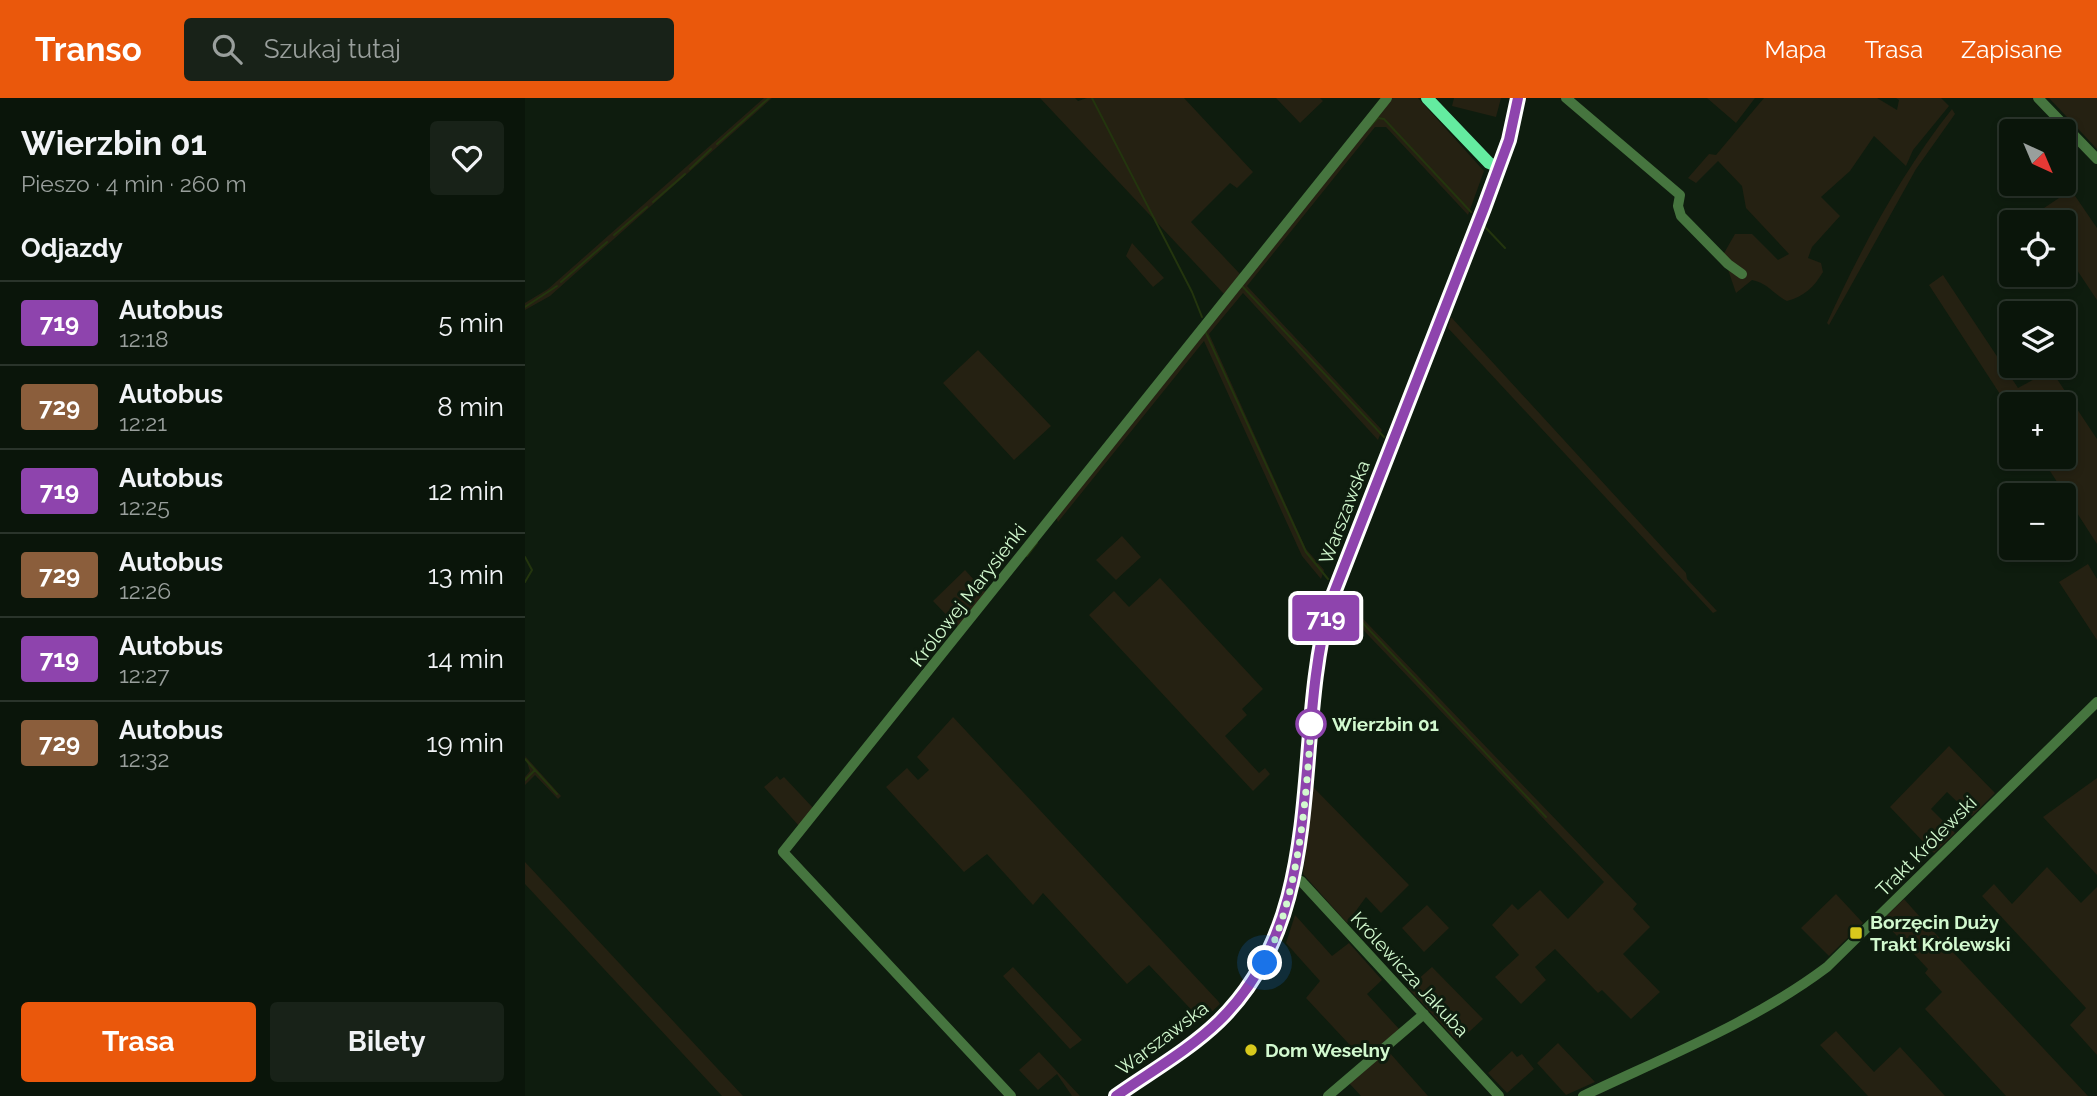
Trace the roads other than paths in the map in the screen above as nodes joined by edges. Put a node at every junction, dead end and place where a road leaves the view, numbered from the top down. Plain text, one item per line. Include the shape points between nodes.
1 (1387, 98) edge
2 (1427, 98) edge
3 (1518, 98) edge
4 (1566, 98) edge
5 (2038, 98) edge
6 (2097, 159) edge
7 (1499, 167) junction
8 (1742, 274) dead end
9 (2097, 702) edge
10 (1293, 880) junction
11 (1425, 1014) junction
12 (1011, 1096) edge
13 (1116, 1096) edge
14 (1328, 1096) edge
15 (1499, 1096) edge
16 (1583, 1096) edge

1 - 12 street, Królowej Marysieńki via 783,852
2 - 7 main road via 1489,163
3 - 7 main road, Warszawska
4 - 8 street via 1680,195 1681,216
5 - 6 street
7 - 10 main road, Warszawska via 1330,603 1317,666
9 - 16 street, Trakt Królewski via 1827,967 1756,1013
10 - 11 street, Królewicza Jakuba via 1301,881
10 - 13 main road, Warszawska via 1279,933 1240,999 1207,1032
11 - 14 street
11 - 15 street, Królewicza Jakuba

